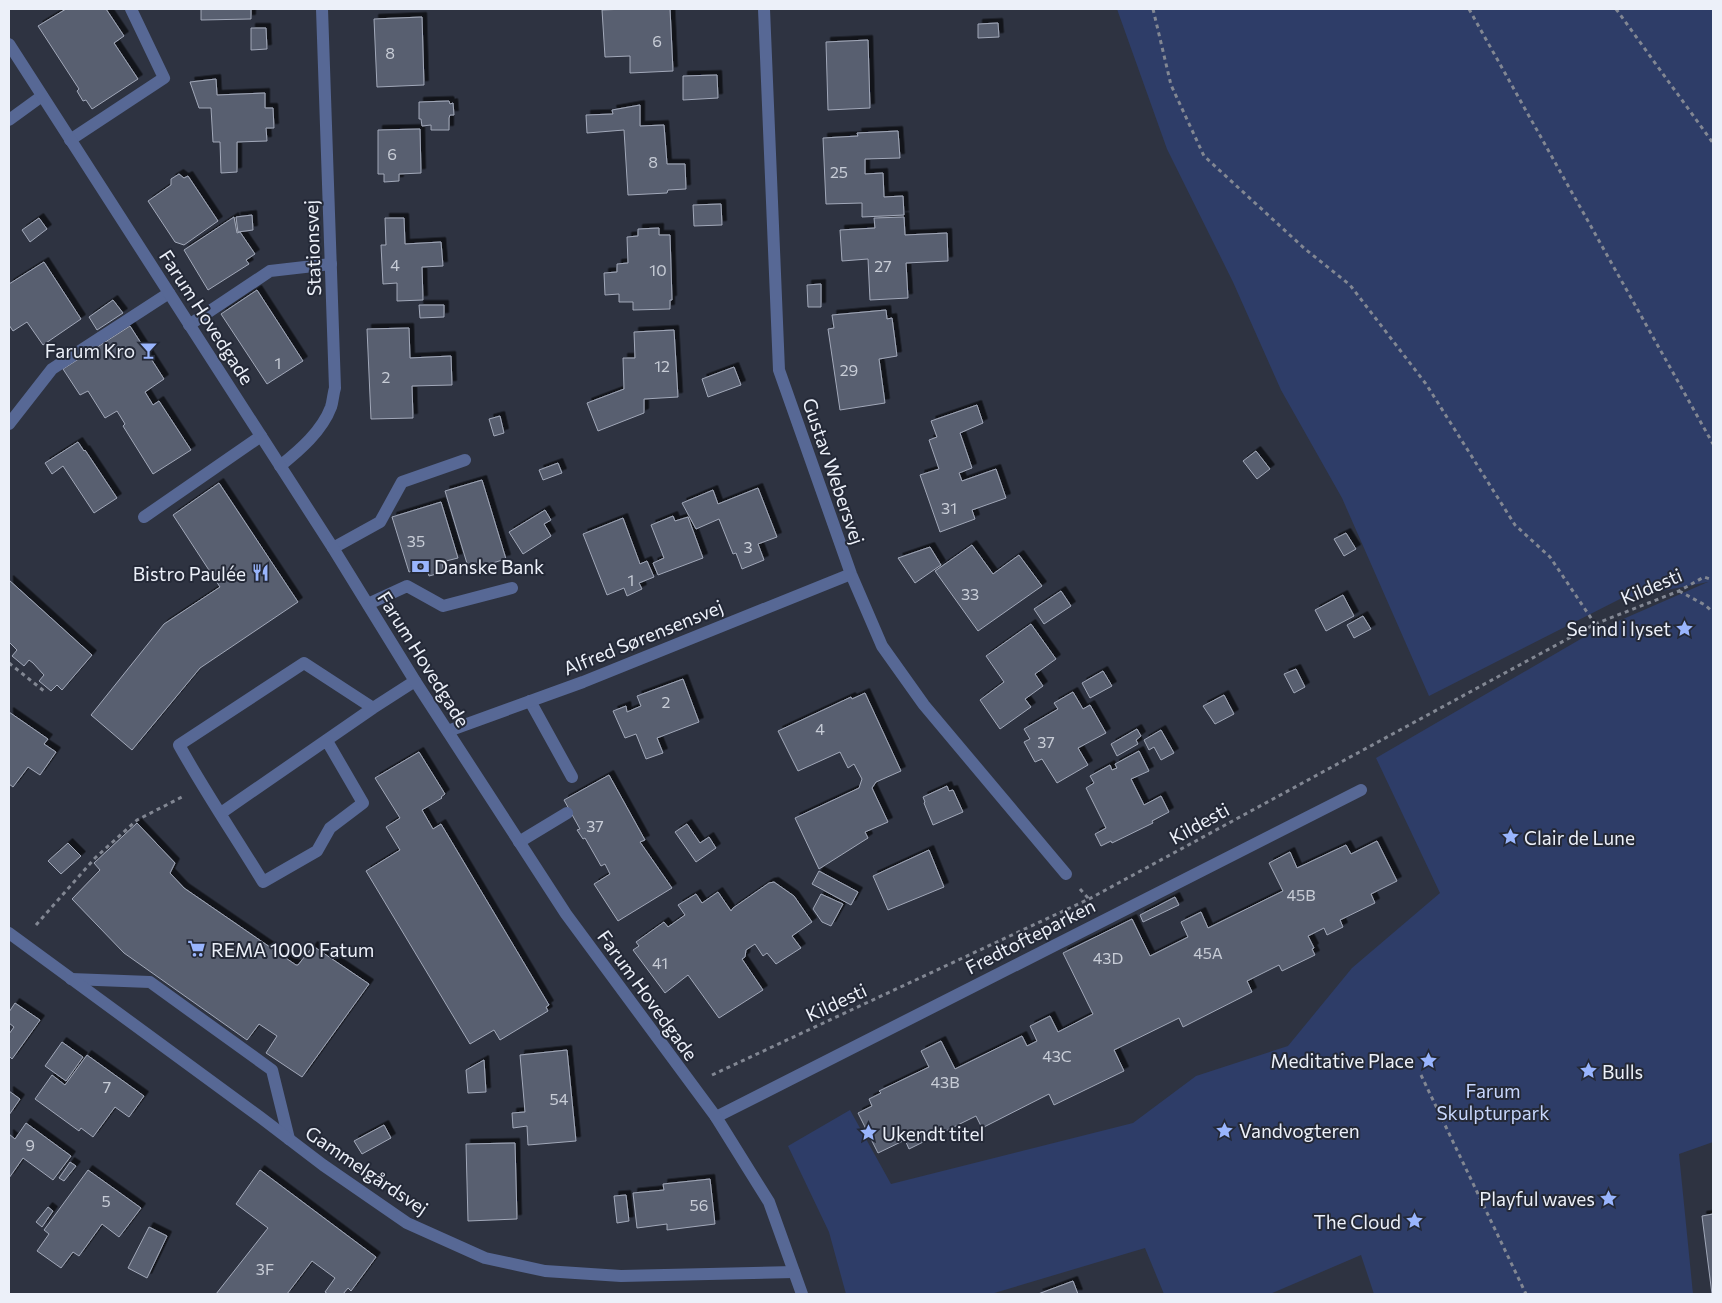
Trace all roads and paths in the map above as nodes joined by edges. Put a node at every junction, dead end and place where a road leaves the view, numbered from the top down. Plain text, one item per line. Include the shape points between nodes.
1 (131, 9) edge
2 (322, 9) edge
3 (764, 9) edge
4 (1154, 9) edge
5 (1469, 9) edge
6 (1616, 9) edge
7 (9, 44) edge
8 (42, 96) junction
9 (9, 120) edge
10 (70, 140) junction
11 (1713, 144) edge
12 (331, 264) junction
13 (169, 293) junction
14 (189, 325) junction
15 (9, 424) edge
16 (261, 436) junction
17 (1713, 444) edge
18 (465, 460) dead end
19 (280, 466) junction
20 (144, 517) dead end
21 (333, 548) junction
22 (851, 574) junction
23 (1713, 580) edge
24 (512, 588) dead end
25 (1679, 591) junction
26 (368, 604) junction
27 (1713, 612) edge
28 (1594, 624) junction
29 (9, 662) edge
30 (415, 681) junction
31 (44, 691) dead end
32 (530, 701) junction
33 (373, 708) junction
34 (448, 732) junction
35 (327, 741) junction
36 (572, 777) dead end
37 (202, 787) junction
38 (1361, 790) dead end
39 (221, 813) junction
40 (567, 813) dead end
41 (519, 842) junction
42 (1066, 874) dead end
43 (9, 933) edge
44 (21, 942) junction
45 (71, 979) junction
46 (1421, 1075) dead end
47 (691, 1084) junction
48 (716, 1117) junction
49 (289, 1139) junction
50 (794, 1272) junction
51 (802, 1294) edge
52 (1526, 1294) edge

1 - 10 street via 164,78
2 - 12 street, Stationsvej
3 - 22 street, Gustav Webersvej via 779,370
4 - 28 path via 1171,85 1204,156 1305,249 1350,285 1426,384 1515,525 1550,557
5 - 17 path
6 - 11 path
7 - 8 street, Farum Hovedgade
8 - 9 street
8 - 10 street, Farum Hovedgade
10 - 13 street, Farum Hovedgade
12 - 14 street via 270,271
12 - 19 street, Stationsvej via 335,388 331,406 316,433
13 - 14 street, Farum Hovedgade
13 - 15 street via 52,369
14 - 16 street, Farum Hovedgade
16 - 19 street, Farum Hovedgade
16 - 20 street
18 - 21 street via 402,482 380,522
19 - 21 street, Farum Hovedgade
21 - 26 street, Farum Hovedgade
22 - 32 street, Alfred Sørensensvej
22 - 42 street, Gustav Webersvej via 882,646 924,705
23 - 25 path, Kildesti via 1704,578
24 - 26 street via 443,606 407,586
25 - 27 path
25 - 28 path, Kildesti
26 - 30 street, Farum Hovedgade
28 - 47 path, Kildesti via 1089,899
29 - 31 path
30 - 33 street
30 - 34 street, Farum Hovedgade
32 - 34 street, Alfred Sørensensvej
32 - 36 street
33 - 35 street
33 - 37 street via 304,663 179,746
34 - 41 street, Farum Hovedgade
35 - 39 street
35 - 39 street via 363,803 330,828 317,851 263,882
37 - 39 street
37 - 44 path via 137,820 96,858
38 - 48 street, Fredtofteparken
40 - 41 street
41 - 47 street, Farum Hovedgade via 566,914
43 - 44 street, Gammelgårdsvej
44 - 45 street, Gammelgårdsvej
45 - 49 street, Gammelgårdsvej
45 - 49 street via 150,982 272,1070
46 - 52 path
47 - 48 street, Farum Hovedgade
48 - 50 street, Farum Hovedgade via 769,1202
49 - 50 street, Gammelgårdsvej via 407,1224 485,1258 545,1271 620,1276
50 - 51 street, Farum Hovedgade

